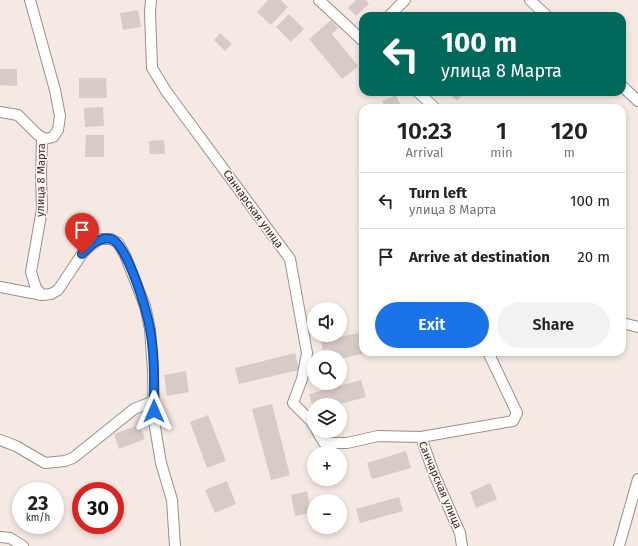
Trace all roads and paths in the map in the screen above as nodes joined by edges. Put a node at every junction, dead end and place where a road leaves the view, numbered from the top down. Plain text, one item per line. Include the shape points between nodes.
1 (30, 0) edge
2 (151, 0) edge
3 (319, 0) edge
4 (405, 0) edge
5 (530, 0) edge
6 (393, 12) edge
7 (543, 12) edge
8 (359, 37) edge
9 (626, 90) edge
10 (422, 96) edge
11 (638, 100) edge
12 (431, 104) edge
13 (0, 112) edge
14 (42, 137) junction
15 (0, 287) edge
16 (42, 295) junction
17 (626, 324) edge
18 (638, 327) edge
19 (490, 356) edge
20 (154, 401) junction
21 (307, 417) edge
22 (421, 437) junction
23 (321, 438) edge
24 (0, 440) edge
25 (638, 479) edge
26 (0, 537) edge
27 (23, 546) edge
28 (175, 546) edge
29 (462, 546) edge
30 (619, 546) edge

1 - 14 street, улица 8 Марта via 60,116 58,130 53,138
2 - 21 street, Санчарская улица via 152,68 166,91 290,259 307,353 302,379 293,403
3 - 8 street
4 - 6 street
5 - 7 street
9 - 11 street
10 - 12 street
13 - 14 street via 18,115
14 - 16 street, улица 8 Марта via 42,209 31,272 36,288
15 - 16 street
16 - 20 street via 58,290 82,254 92,244 100,239 111,239 118,243 134,276 150,329
17 - 18 street
19 - 22 street via 517,413 513,421
20 - 24 street via 134,409 84,450 65,461 45,463
20 - 28 street via 157,443 172,500
22 - 23 street, Санчарская улица via 378,436 348,443 324,443
22 - 29 street, Санчарская улица via 460,533
25 - 30 street
26 - 27 street via 10,538

